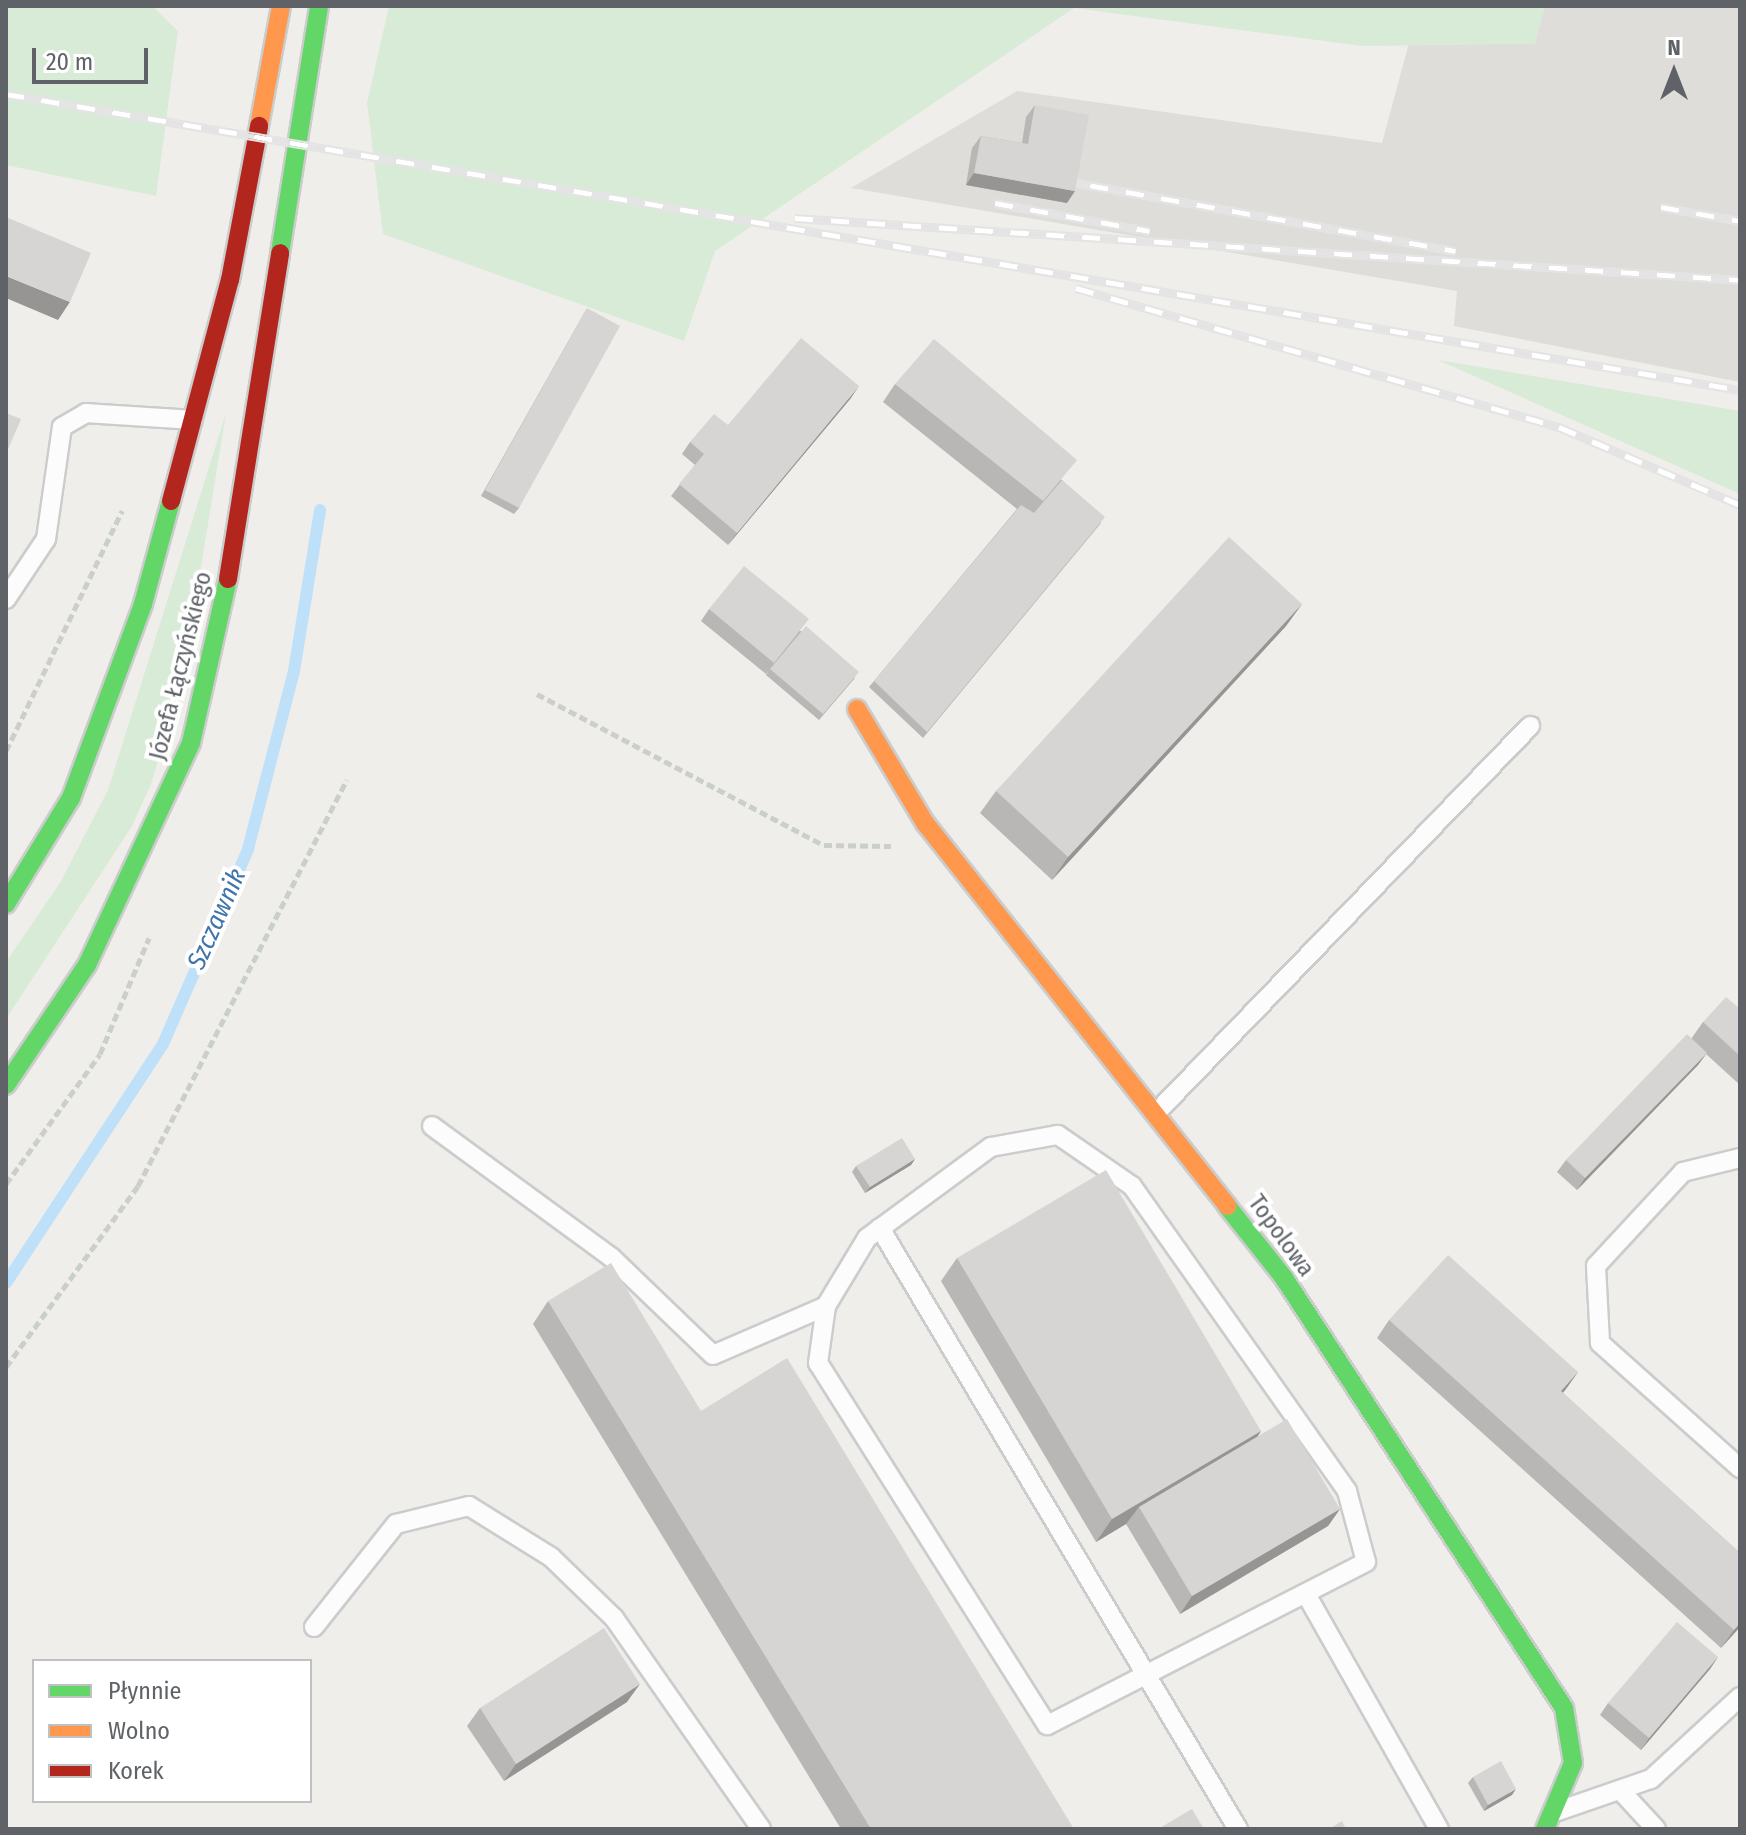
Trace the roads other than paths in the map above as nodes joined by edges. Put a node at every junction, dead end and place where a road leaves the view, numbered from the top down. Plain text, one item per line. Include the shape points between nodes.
1 (281, 6) edge
2 (319, 6) edge
3 (196, 420) junction
4 (6, 599) edge
5 (857, 709) dead end
6 (1530, 726) dead end
7 (6, 904) edge
8 (6, 1085) edge
9 (1157, 1112) junction
10 (432, 1126) dead end
11 (1740, 1158) edge
12 (880, 1228) junction
13 (826, 1306) junction
14 (1740, 1468) edge
15 (1306, 1594) junction
16 (314, 1627) dead end
17 (1151, 1677) junction
18 (1740, 1697) edge
19 (1620, 1790) junction
20 (1558, 1811) junction
21 (761, 1829) edge
22 (1238, 1829) edge
23 (1439, 1829) edge
24 (1545, 1829) edge
25 (1656, 1829) edge

1 - 3 main road, Józefa Łączyńskiego via 230,280
2 - 8 main road, Józefa Łączyńskiego via 226,594 191,743 87,965
3 - 4 lane via 86,413 62,427 46,539
3 - 7 main road, Józefa Łączyńskiego via 99,736 71,798
5 - 9 main road, Topolowa via 925,823
6 - 9 lane
9 - 20 main road, Topolowa via 1284,1278 1564,1708 1573,1763
10 - 13 lane via 611,1257 713,1355
11 - 14 lane via 1683,1172 1596,1266 1600,1343
12 - 13 lane
12 - 15 lane via 991,1147 1058,1135 1132,1186 1347,1491 1366,1562
12 - 17 lane
13 - 17 lane via 818,1363 1047,1725
15 - 17 lane
15 - 23 lane
16 - 21 lane via 396,1524 469,1506 551,1557 614,1618
17 - 22 lane
18 - 19 lane via 1651,1779
19 - 20 lane
19 - 25 lane
20 - 24 main road, Topolowa

